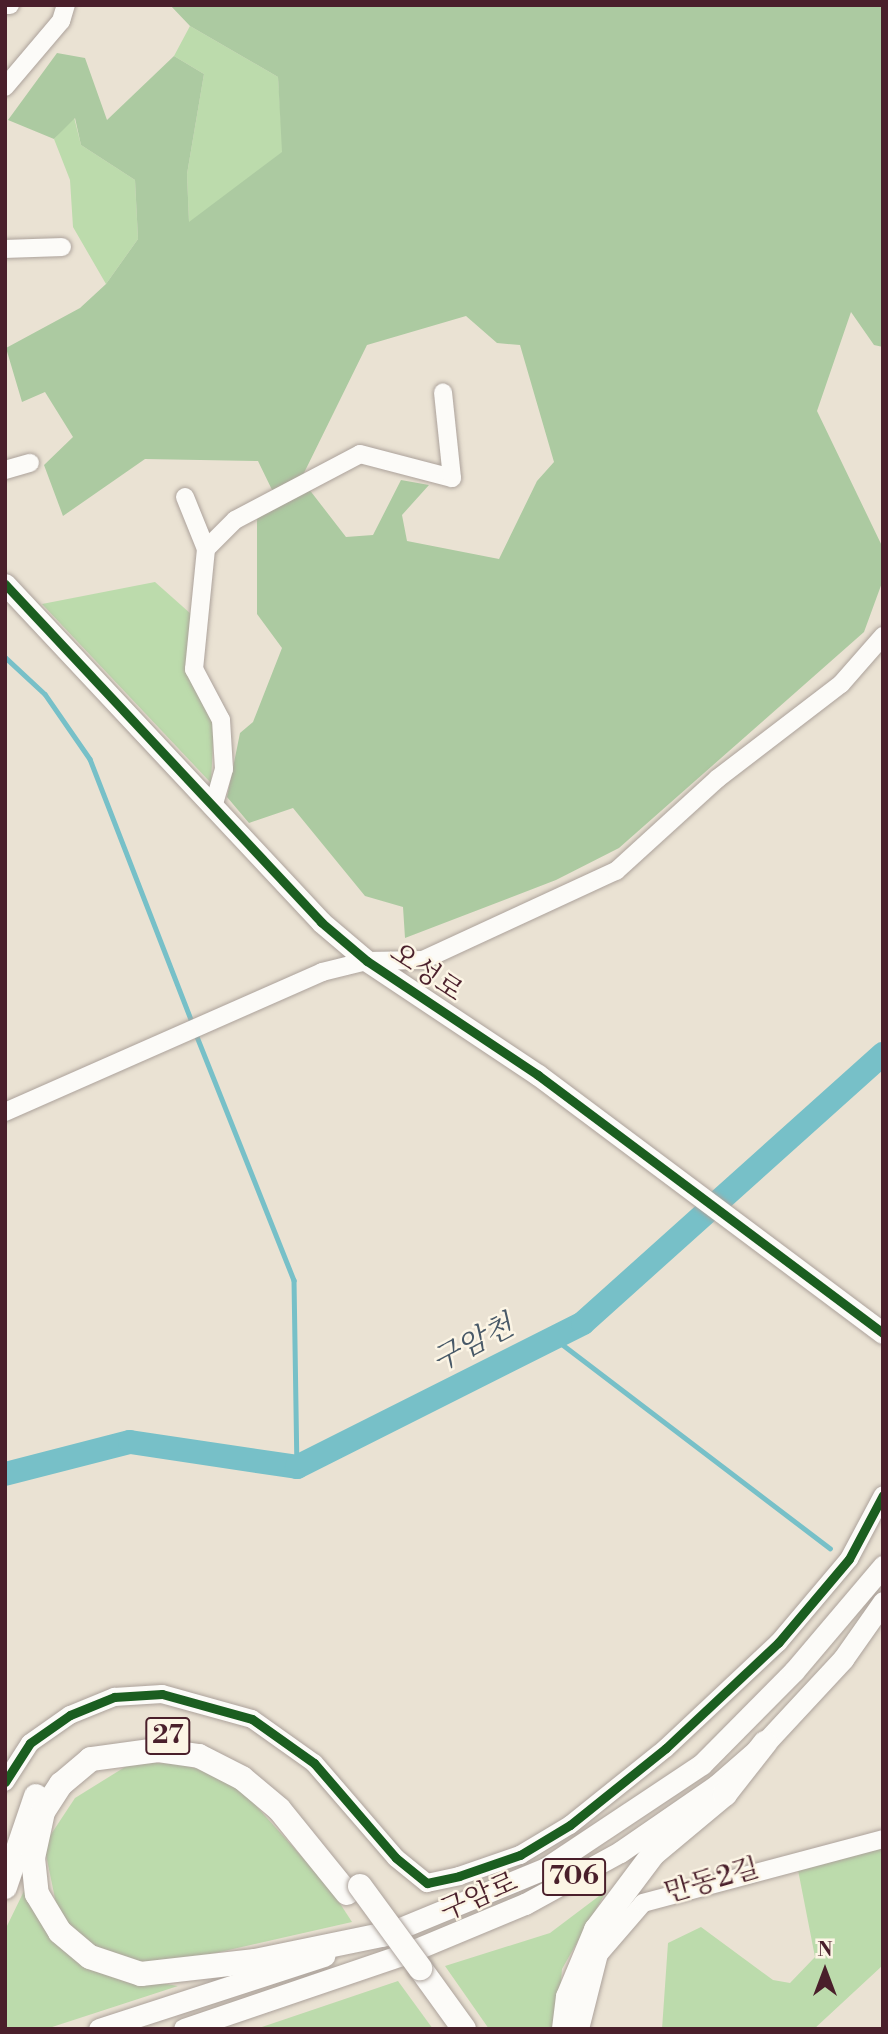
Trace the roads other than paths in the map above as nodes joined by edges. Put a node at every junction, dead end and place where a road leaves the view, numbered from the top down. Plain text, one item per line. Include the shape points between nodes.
1 (66, 5) edge
2 (5, 87) edge
3 (62, 247) dead end
4 (5, 249) edge
5 (443, 392) dead end
6 (30, 463) dead end
7 (5, 470) edge
8 (185, 497) dead end
9 (206, 549) junction
10 (5, 584) edge
11 (883, 636) edge
12 (214, 803) junction
13 (366, 961) junction
14 (5, 1112) edge
15 (883, 1333) edge
16 (883, 1494) edge
17 (880, 1567) edge
18 (883, 1602) edge
19 (765, 1742) junction
20 (5, 1782) edge
21 (883, 1839) edge
22 (5, 1887) edge
23 (354, 1890) junction
24 (386, 1934) junction
25 (414, 1971) junction
26 (99, 2029) edge
27 (184, 2029) edge
28 (448, 2029) edge
29 (464, 2029) edge
30 (564, 2029) edge
31 (580, 2029) edge

1 - 2 street via 61,20
3 - 4 street
5 - 9 street via 452,478 360,454 235,520
6 - 7 street
8 - 9 street
9 - 12 street via 194,669 221,720 224,769
10 - 12 main road, 오성로
11 - 13 street via 841,684 717,779 616,871 423,960
12 - 13 main road, 오성로 via 265,867
13 - 14 street via 212,1017
13 - 15 main road, 오성로 via 538,1075
16 - 20 street via 849,1559 778,1643 666,1748 570,1825 520,1855 459,1876 427,1884 396,1858 314,1763 252,1719 162,1694 114,1697 70,1715 30,1743
17 - 24 main road, 구암로 / 706 via 794,1671 702,1764 546,1868
18 - 19 main road, 구암로 / 706 via 843,1659
19 - 27 main road, 구암로 / 706 via 717,1785 620,1852 525,1904 407,1953
19 - 30 highway via 724,1794 653,1854 596,1930 568,1997
21 - 31 street, 만동2길 via 643,1903 599,1954
22 - 23 highway, 27 via 35,1797 57,1768 100,1739 144,1734 187,1738 242,1761 278,1790
23 - 24 highway via 279,1809 242,1778 199,1756 158,1750 91,1759 61,1784 43,1812 33,1858 37,1894 60,1932 90,1957 141,1975 255,1961
23 - 25 highway
24 - 26 main road, 구암로 / 706
25 - 28 highway
25 - 29 highway

